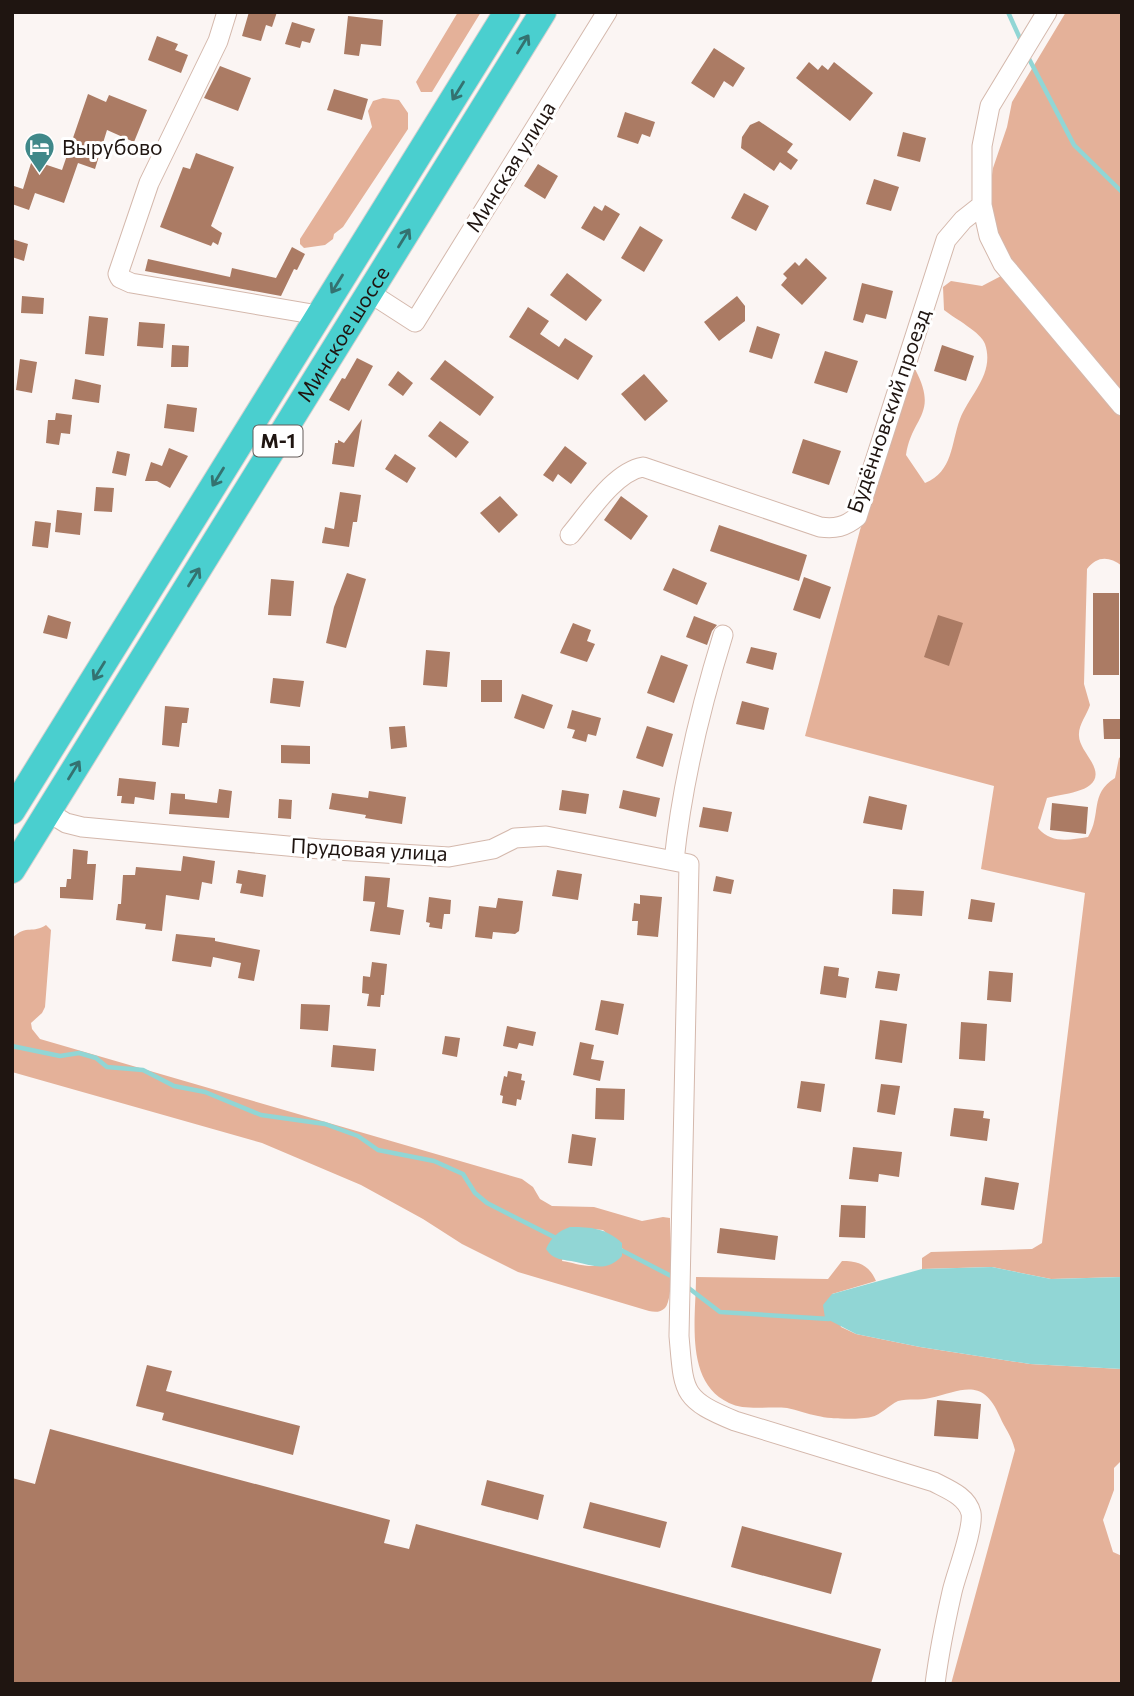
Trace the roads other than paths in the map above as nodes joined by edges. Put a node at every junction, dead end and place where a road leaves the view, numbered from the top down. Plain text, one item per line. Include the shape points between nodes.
1 (227, 12) edge
2 (507, 12) edge
3 (543, 12) edge
4 (607, 12) edge
5 (1047, 12) edge
6 (982, 205) junction
7 (370, 293) junction
8 (318, 315) junction
9 (1122, 406) edge
10 (570, 535) dead end
11 (723, 635) dead end
12 (12, 811) edge
13 (48, 812) junction
14 (681, 862) junction
15 (12, 870) edge
16 (935, 1684) edge

1 - 8 street via 218,41 149,183 118,274 131,283
2 -> 8 highway, Минское шоссе / М-1
7 -> 3 highway, Минское шоссе / М-1
4 - 7 street, Минская улица via 415,322
5 - 6 street via 990,106 982,146
6 - 9 street via 989,236 1003,264
6 - 10 street, Будённовский проезд via 946,240 857,517 833,529 820,527 643,467 616,481
13 -> 7 highway, Минское шоссе / М-1
8 -> 12 highway, Минское шоссе / М-1
11 - 14 street via 680,805
13 - 14 street, Прудовая улица via 82,827 320,849 449,857 493,849 530,835
13 - 15 highway, Минское шоссе / М-1
14 - 16 street via 682,1375 692,1399 708,1410 934,1482 965,1503 971,1512 970,1527 952,1591

